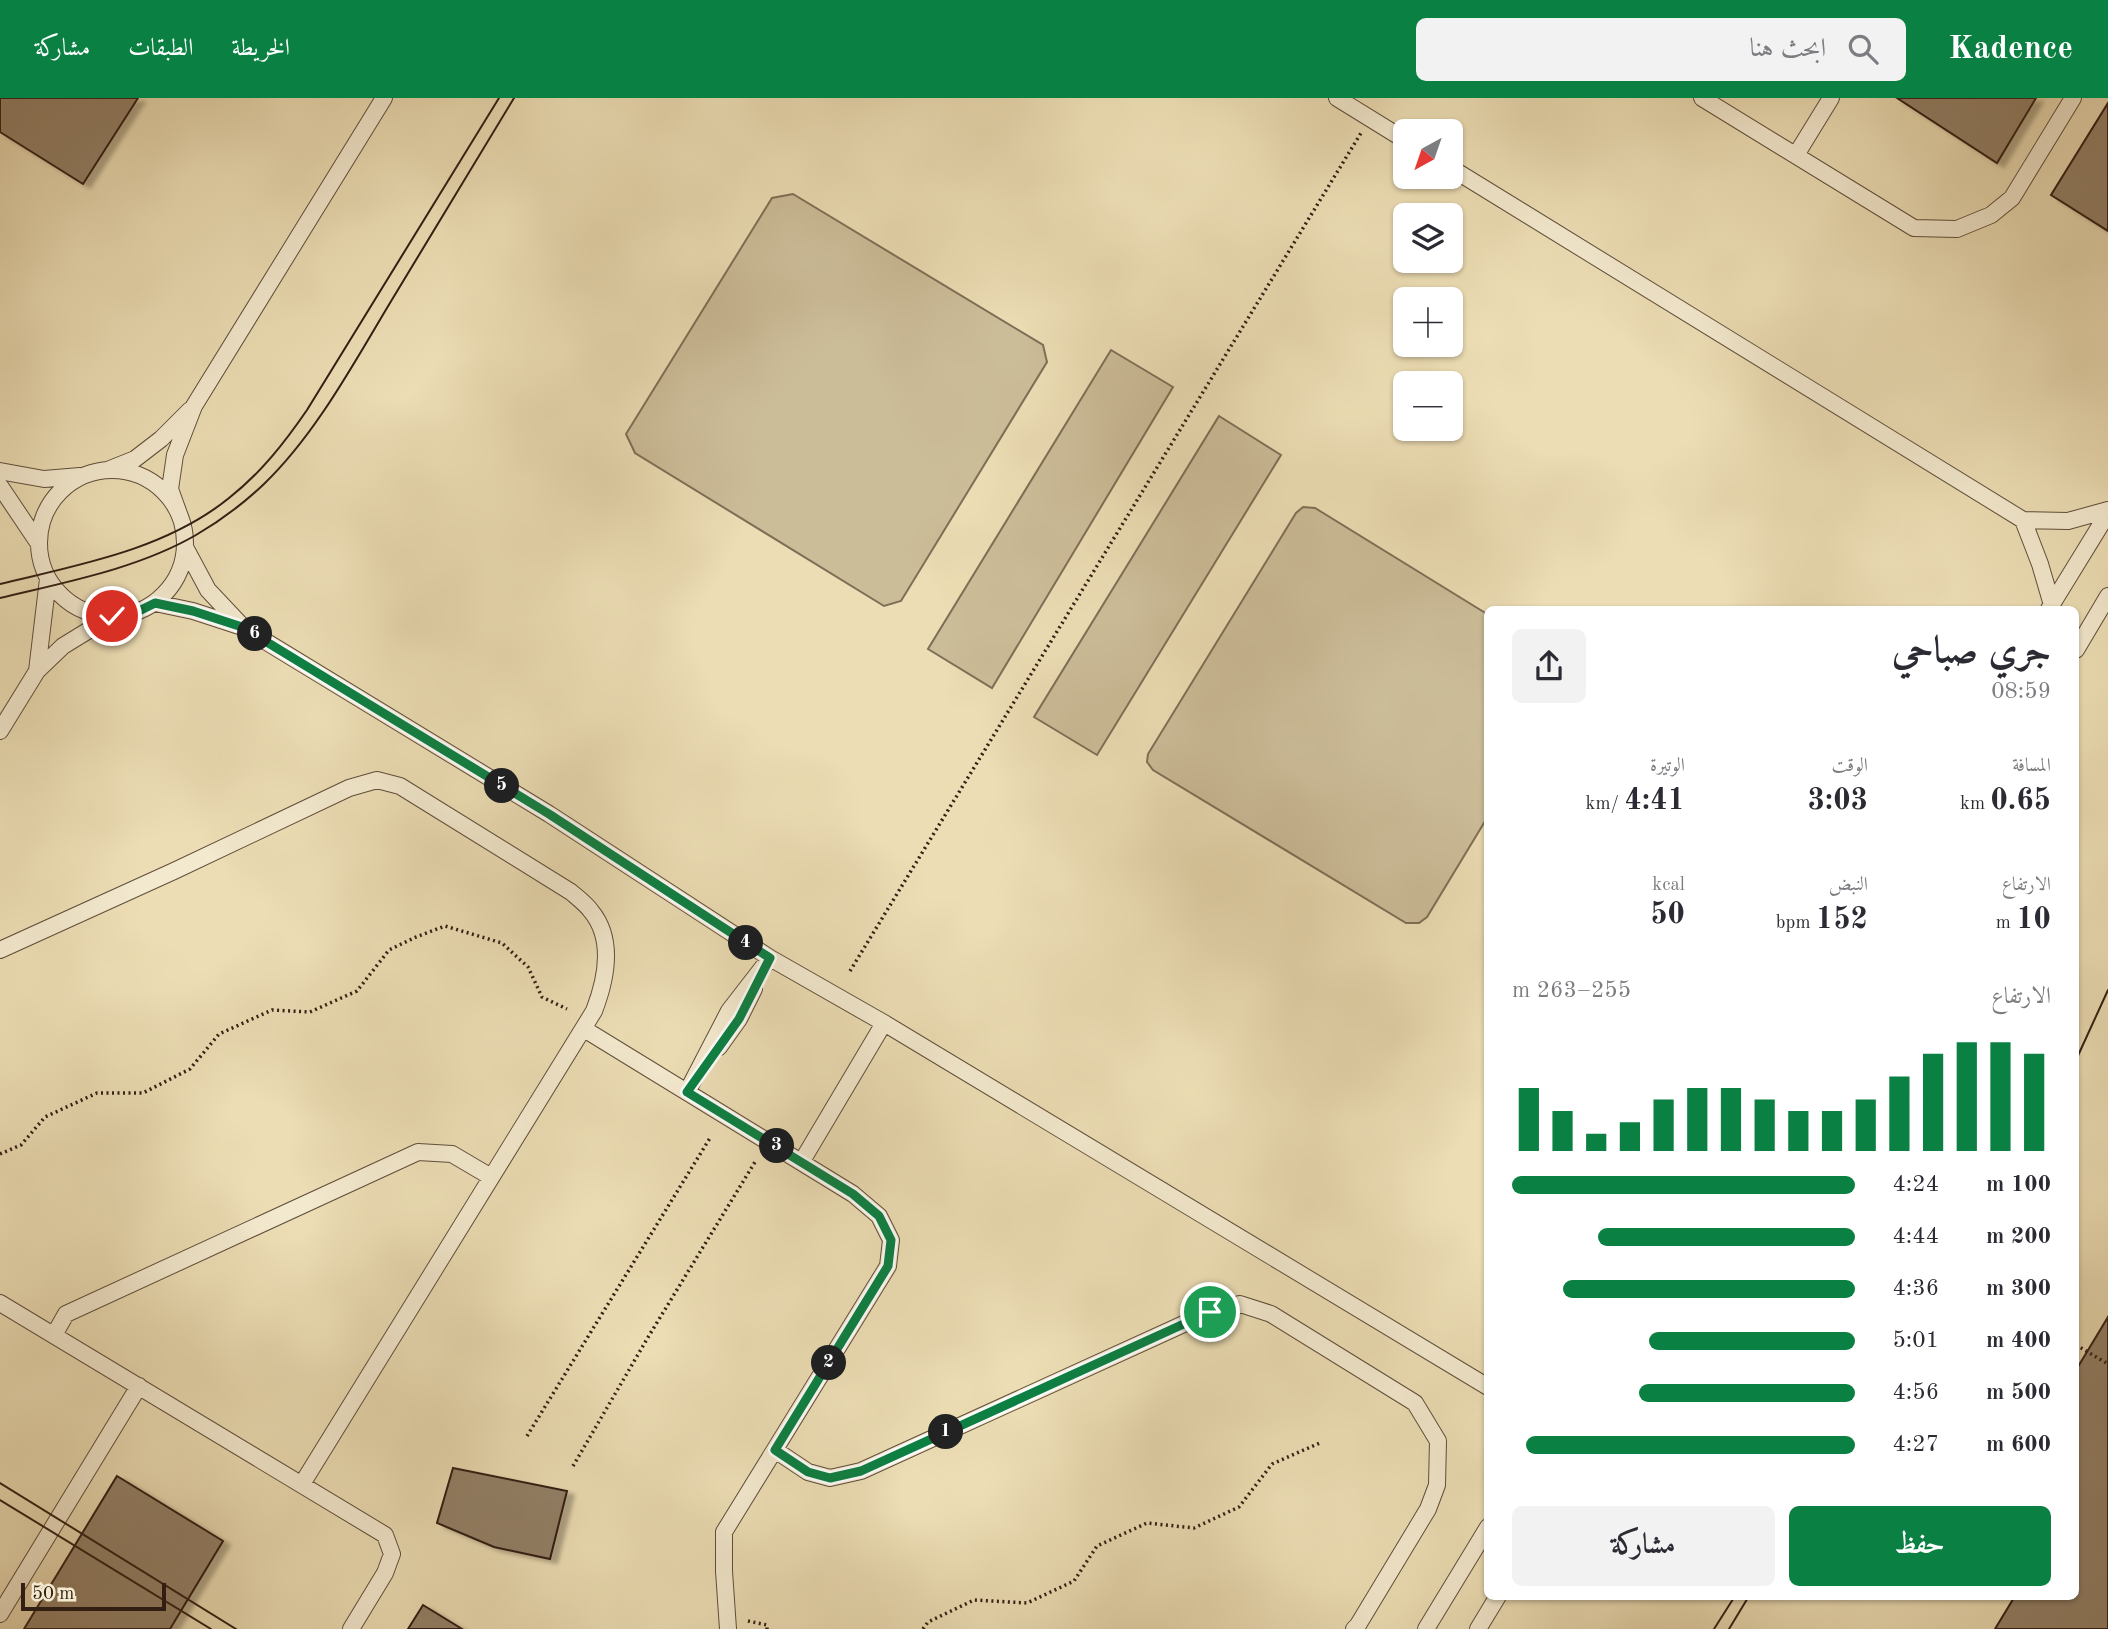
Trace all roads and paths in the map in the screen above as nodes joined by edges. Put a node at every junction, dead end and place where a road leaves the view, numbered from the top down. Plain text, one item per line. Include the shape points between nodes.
1 (384, 98) edge
2 (1336, 98) edge
3 (1702, 98) edge
4 (1831, 98) edge
5 (2073, 98) edge
6 (1370, 118) junction
7 (1393, 132) edge
8 (1796, 155) junction
9 (1463, 175) edge
10 (194, 406) junction
11 (106, 470) junction
12 (0, 471) edge
13 (86, 475) junction
14 (0, 486) edge
15 (2108, 511) edge
16 (179, 514) junction
17 (2023, 520) junction
18 (39, 544) junction
19 (185, 547) junction
20 (48, 579) junction
21 (2108, 596) edge
22 (155, 603) junction
23 (2050, 606) edge
24 (2051, 606) edge
25 (112, 616) junction
26 (242, 627) junction
27 (2079, 645) edge
28 (37, 671) junction
29 (0, 731) edge
30 (0, 950) edge
31 (770, 958) junction
32 (850, 971) dead end
33 (567, 1009) dead end
34 (884, 1023) junction
35 (584, 1029) junction
36 (687, 1092) junction
37 (710, 1138) dead end
38 (0, 1154) edge
39 (755, 1161) dead end
40 (802, 1161) junction
41 (491, 1177) junction
42 (0, 1303) edge
43 (54, 1335) junction
44 (2079, 1347) edge
45 (2108, 1364) edge
46 (139, 1386) junction
47 (1484, 1386) edge
48 (527, 1436) dead end
49 (1322, 1442) dead end
50 (775, 1450) junction
51 (573, 1466) dead end
52 (302, 1484) junction
53 (1484, 1534) edge
54 (1496, 1600) edge
55 (0, 1614) edge
56 (748, 1621) dead end
57 (351, 1629) edge
58 (728, 1629) edge
59 (767, 1629) edge
60 (923, 1629) edge
61 (1354, 1629) edge
62 (1426, 1629) edge
63 (1478, 1629) edge

1 - 10 street
2 - 6 street
3 - 8 street
4 - 8 street
5 - 8 street via 2011,198 1991,215 1957,229 1914,228
6 - 7 street
6 - 32 path
9 - 17 street
10 - 11 street via 135,458
10 - 16 street via 176,455 170,489
11 - 13 street
11 - 16 street via 128,472 149,481 167,495
12 - 13 street via 44,480
13 - 18 street via 51,502
14 - 18 street
15 - 17 street via 2068,521
15 - 24 street
16 - 19 street
17 - 23 street
18 - 20 street
19 - 22 street via 171,587
19 - 26 street via 208,590
20 - 25 street via 75,606
20 - 28 street
21 - 27 street
22 - 25 street via 135,613
22 - 26 street
25 - 28 street via 63,646
26 - 31 street via 549,814
28 - 29 street
30 - 35 street via 349,788 377,780 400,786 571,892 592,912 604,935 606,960 603,986
31 - 34 street
31 - 36 street via 739,1019
33 - 38 path via 542,997 528,967 502,943 445,926 389,950 357,990 310,1012 272,1010 219,1034 190,1069 142,1093 97,1093 45,1117 21,1145
34 - 40 street
34 - 47 street
35 - 36 street
35 - 41 street
36 - 40 street
37 - 48 path
39 - 51 path
40 - 50 street via 879,1216 891,1240 888,1266
41 - 43 street via 452,1154 418,1152 66,1314
41 - 52 street
42 - 43 street
43 - 46 street
44 - 45 path
46 - 52 street
46 - 55 street
49 - 60 path via 1272,1464 1239,1507 1194,1528 1147,1523 1097,1545 1074,1581 1027,1602 974,1600 928,1622
50 - 58 street via 724,1532
50 - 61 street via 808,1472 830,1478 861,1471 1210,1312 1240,1304 1271,1314 1415,1404 1438,1441 1437,1485 1428,1509
52 - 57 street via 385,1535 392,1554
53 - 62 street
54 - 63 street
56 - 59 path via 767,1625

